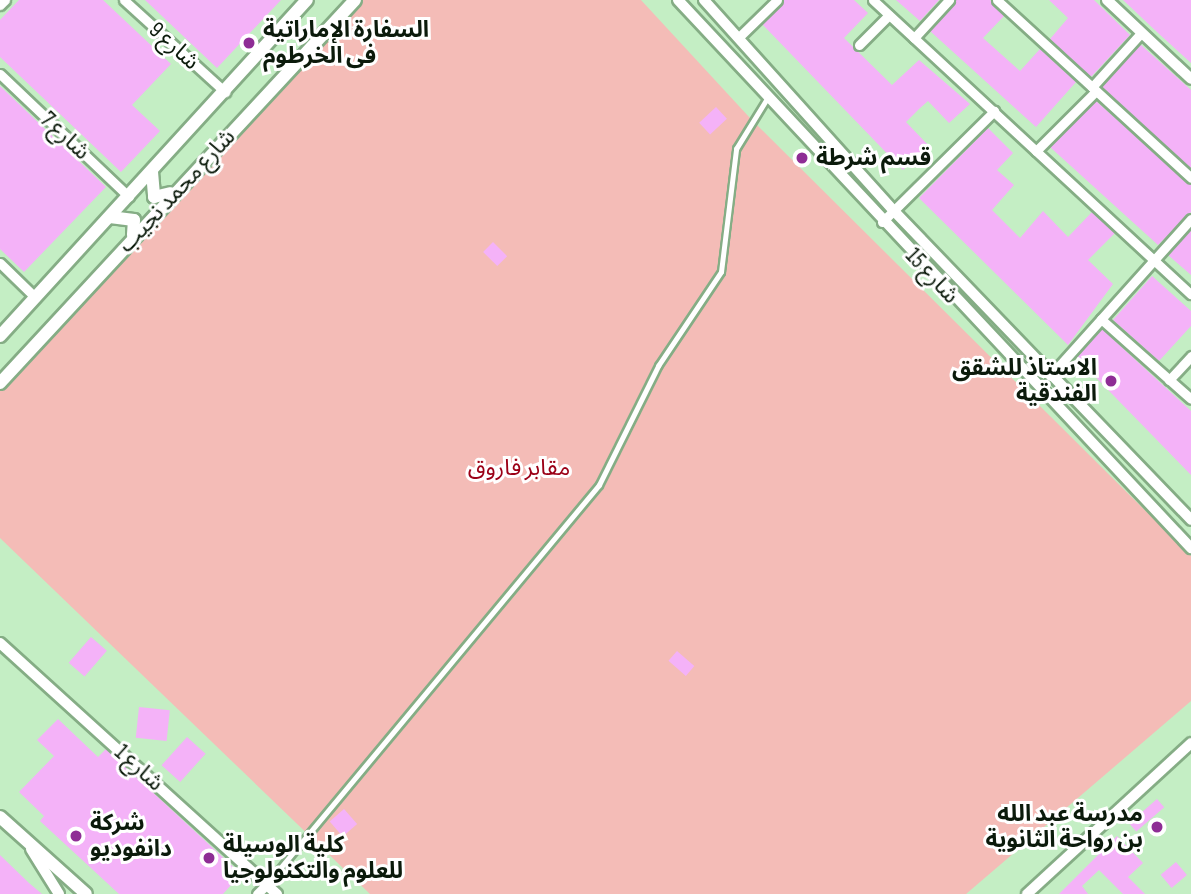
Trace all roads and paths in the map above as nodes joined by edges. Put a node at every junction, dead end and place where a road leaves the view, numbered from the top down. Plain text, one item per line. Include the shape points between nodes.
1 (5, 0) edge
2 (124, 0) edge
3 (307, 0) edge
4 (355, 0) edge
5 (678, 0) edge
6 (704, 0) edge
7 (777, 0) edge
8 (873, 0) edge
9 (949, 0) edge
10 (997, 0) edge
11 (1107, 0) edge
12 (0, 5) edge
13 (889, 15) junction
14 (1140, 33) junction
15 (739, 37) junction
16 (915, 38) junction
17 (859, 44) dead end
18 (0, 74) edge
19 (1191, 79) edge
20 (1094, 89) junction
21 (225, 92) junction
22 (769, 96) junction
23 (994, 111) junction
24 (1036, 151) junction
25 (152, 172) junction
26 (1191, 178) edge
27 (177, 189) junction
28 (129, 197) junction
29 (893, 210) junction
30 (110, 217) junction
31 (1191, 219) edge
32 (882, 222) junction
33 (131, 239) junction
34 (1156, 259) junction
35 (0, 263) edge
36 (1191, 294) edge
37 (35, 297) junction
38 (1101, 319) junction
39 (0, 336) edge
40 (1191, 356) edge
41 (1050, 376) junction
42 (1169, 380) junction
43 (0, 383) edge
44 (1191, 399) edge
45 (1191, 520) edge
46 (1191, 547) edge
47 (0, 643) edge
48 (1191, 743) edge
49 (0, 817) edge
50 (24, 838) junction
51 (267, 884) junction
52 (59, 894) edge
53 (86, 894) edge
54 (257, 894) edge
55 (277, 894) edge
56 (1027, 894) edge

1 - 12 street
2 - 21 street, شارع 9
3 - 21 main road, شارع محمد نجيب
4 - 27 main road, شارع محمد نجيب
5 - 22 street, شارع 15
6 - 15 street, شارع 15
7 - 15 street
8 - 13 street
9 - 16 street
10 - 20 street
11 - 14 street
13 - 16 street
13 - 17 street
14 - 19 street
14 - 20 street
15 - 29 street, شارع 15
16 - 23 street
18 - 28 street, شارع 7
20 - 24 street
20 - 26 street
21 - 25 main road, شارع محمد نجيب
22 - 32 street, شارع 15
22 - 51 lane via 736,149 721,272 658,366 594,494
23 - 24 street
23 - 29 street
24 - 34 street
25 - 27 main road via 157,199
25 - 28 main road, شارع محمد نجيب
27 - 33 main road, شارع محمد نجيب
28 - 30 main road, شارع محمد نجيب
29 - 32 street
29 - 41 street, شارع 15
30 - 33 main road via 134,220
30 - 37 main road, شارع محمد نجيب
31 - 34 street
32 - 46 street, شارع 15
33 - 43 main road, شارع محمد نجيب
34 - 36 street
34 - 38 street
35 - 37 street
37 - 39 main road, شارع محمد نجيب
38 - 41 street
38 - 42 street
40 - 42 street
41 - 45 street, شارع 15
42 - 44 street
47 - 51 street, شارع 1
48 - 56 street
49 - 50 main road
50 - 52 street
50 - 53 main road
51 - 54 street
51 - 55 street, شارع 1

